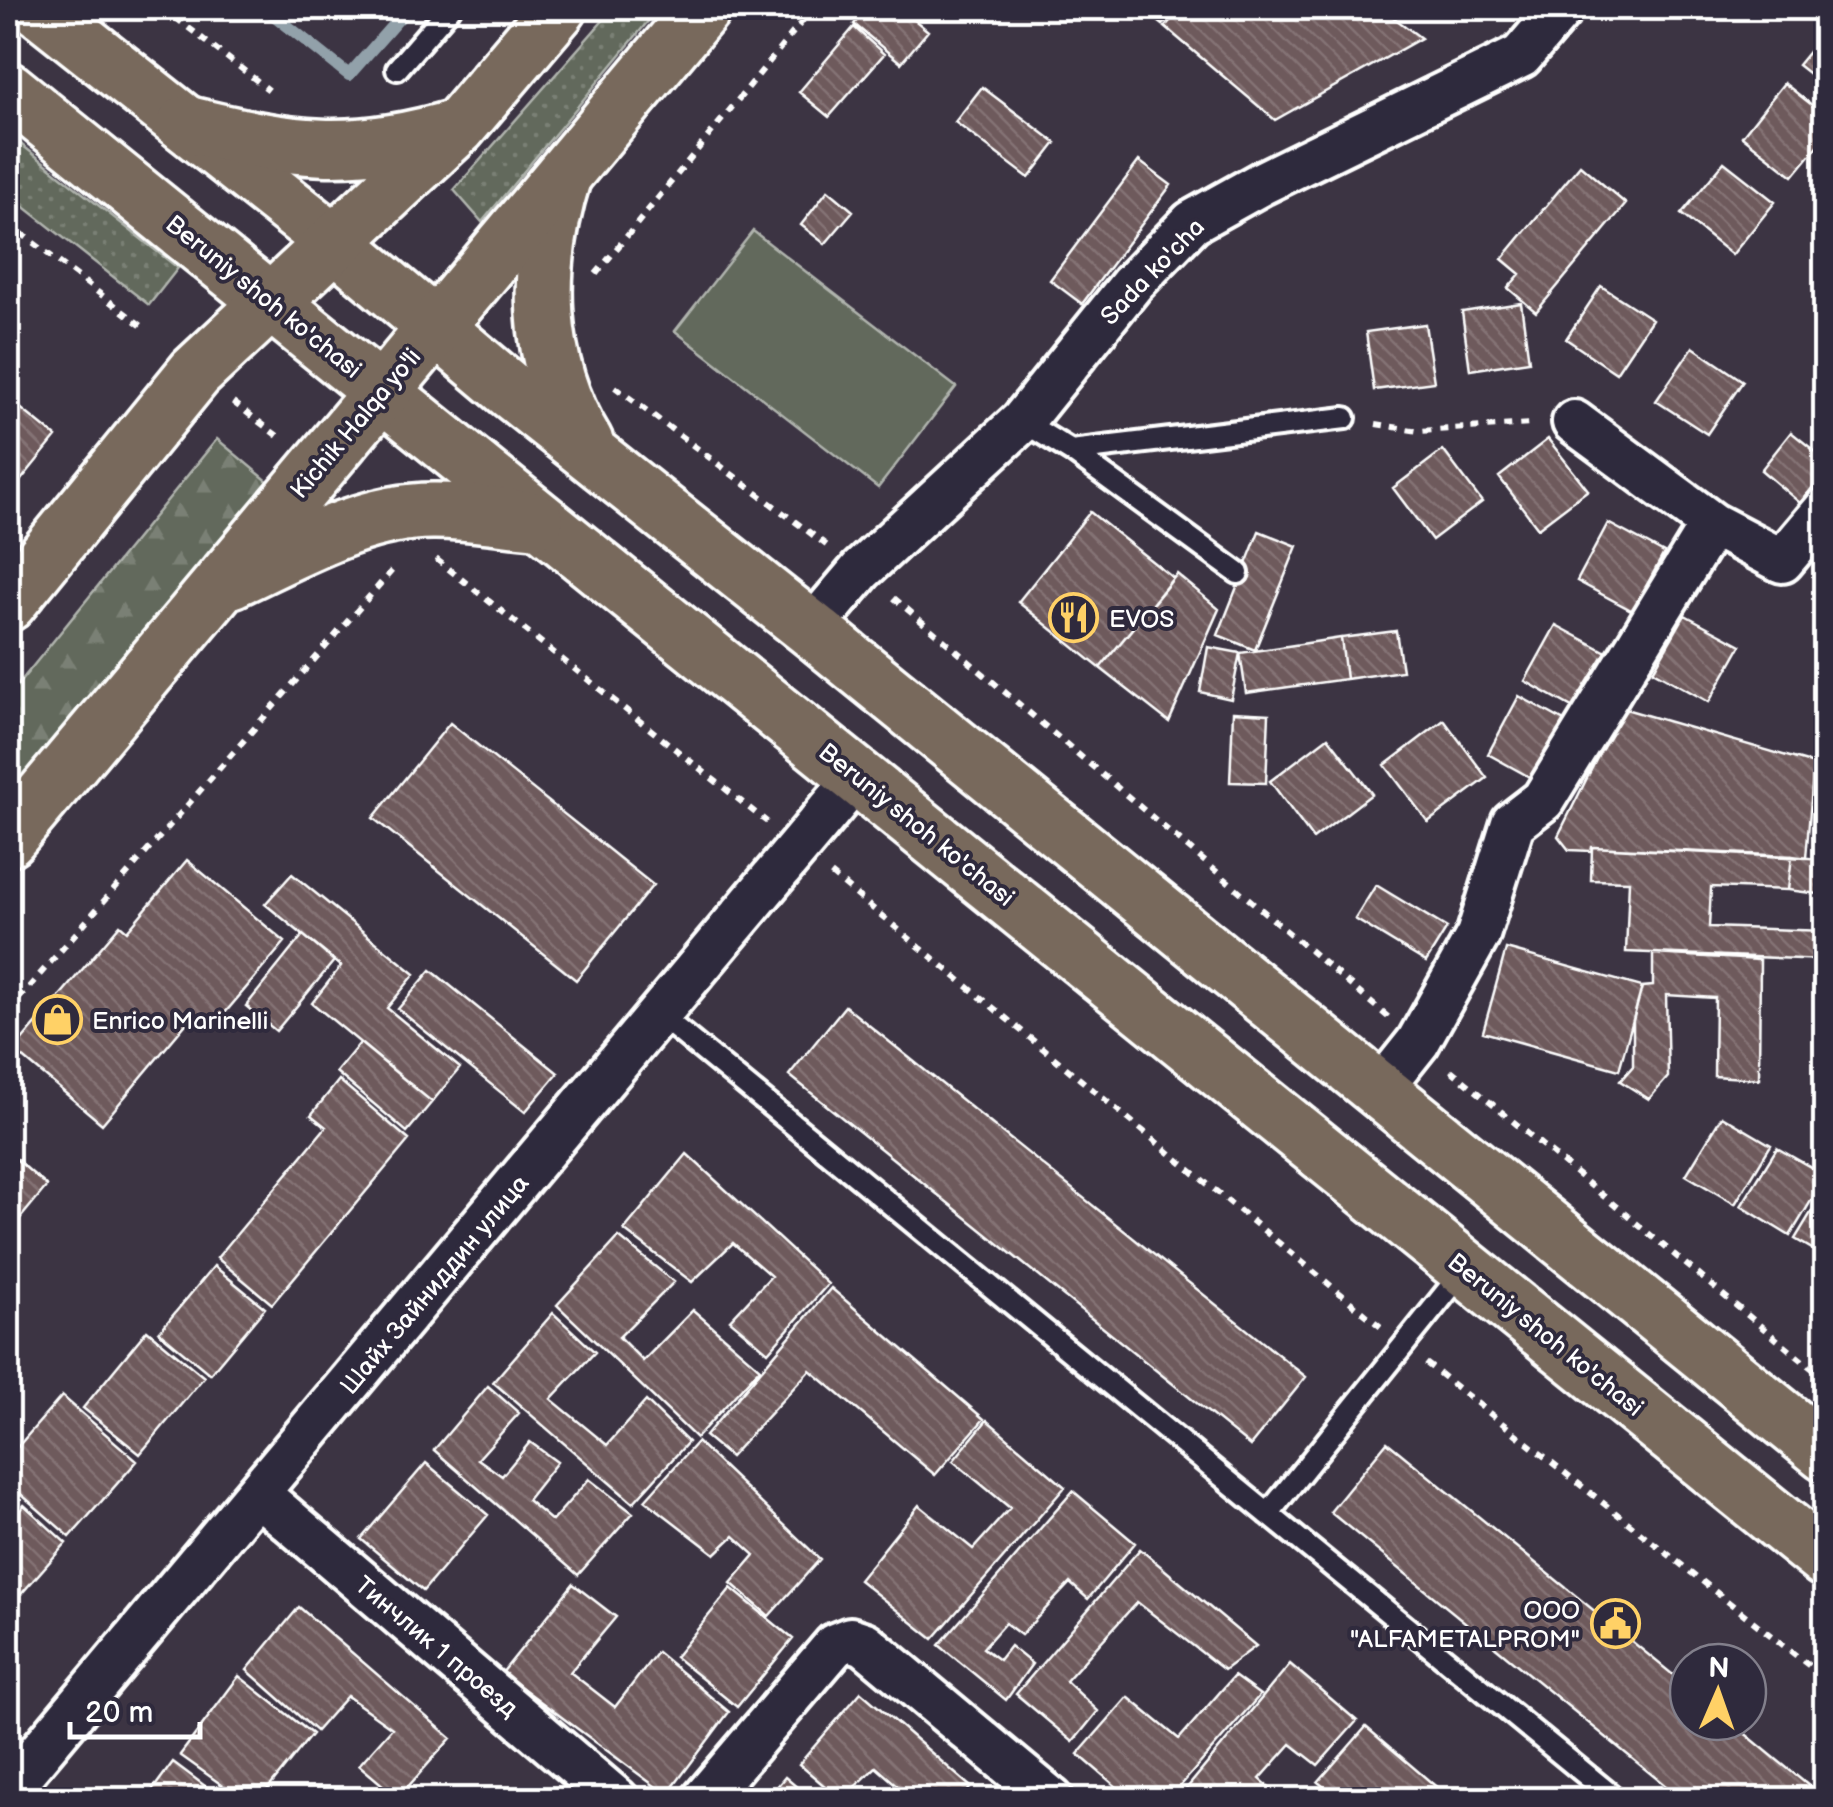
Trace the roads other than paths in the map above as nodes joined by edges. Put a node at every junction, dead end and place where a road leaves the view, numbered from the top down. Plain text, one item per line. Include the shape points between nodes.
1 (39, 8) edge
2 (450, 8) edge
3 (559, 8) edge
4 (703, 8) edge
5 (1562, 8) edge
6 (398, 69) dead end
7 (8, 90) edge
8 (186, 124) junction
9 (458, 127) junction
10 (564, 176) junction
11 (338, 244) junction
12 (272, 304) junction
13 (436, 327) junction
14 (381, 390) junction
15 (1345, 418) road end
16 (1022, 421) junction
17 (1574, 422) road end
18 (1071, 450) junction
19 (595, 457) junction
20 (1826, 509) edge
21 (535, 520) junction
22 (1712, 524) junction
23 (1238, 573) dead end
24 (219, 585) junction
25 (8, 603) edge
26 (811, 629) junction
27 (858, 776) junction
28 (8, 838) edge
29 (661, 1016) junction
30 (1379, 1090) junction
31 (1465, 1268) junction
32 (1818, 1433) edge
33 (257, 1493) junction
34 (1268, 1514) junction
35 (1826, 1560) edge
36 (8, 1790) edge
37 (618, 1800) edge
38 (702, 1800) edge
39 (1052, 1800) edge
40 (1617, 1800) edge

1 - 8 main road
2 - 6 lane
3 - 9 main road
4 - 10 main road, Kichik Halqa yo'li
5 - 16 street, Sada ko'cha via 1521,56 1192,222 1132,284
7 - 12 main road, Beruniy shoh ko'chasi
8 - 9 main road via 292,148 409,142
8 - 11 main road
9 - 11 main road
10 - 13 main road, Kichik Halqa yo'li
10 - 19 main road via 546,244 549,352 558,388
11 - 12 main road
11 - 13 main road
12 - 14 main road, Beruniy shoh ko'chasi
12 - 25 main road via 195,373
13 - 14 main road, Kichik Halqa yo'li
13 - 19 main road
14 - 21 main road, Beruniy shoh ko'chasi
14 - 24 main road, Kichik Halqa yo'li
15 - 18 lane
16 - 18 lane
16 - 26 street, Sada ko'cha via 861,570
17 - 22 street
18 - 23 lane
19 - 26 main road
20 - 22 street via 1782,561
21 - 24 main road via 432,510 392,516 336,532
21 - 27 main road, Beruniy shoh ko'chasi
22 - 30 street via 1543,800 1513,823 1478,935 1418,1042
24 - 28 main road, Kichik Halqa yo'li
26 - 30 main road
27 - 29 street, Шайх Зайниддин улица
27 - 31 main road, Beruniy shoh ko'chasi
29 - 33 street, Шайх Зайниддин улица
29 - 34 lane
30 - 32 main road
31 - 34 lane
31 - 35 main road, Beruniy shoh ko'chasi
33 - 36 street, Шайх Зайниддин улица
33 - 37 street, Тинчлик 1 проезд
34 - 40 lane
38 - 39 street via 835,1644 850,1638

